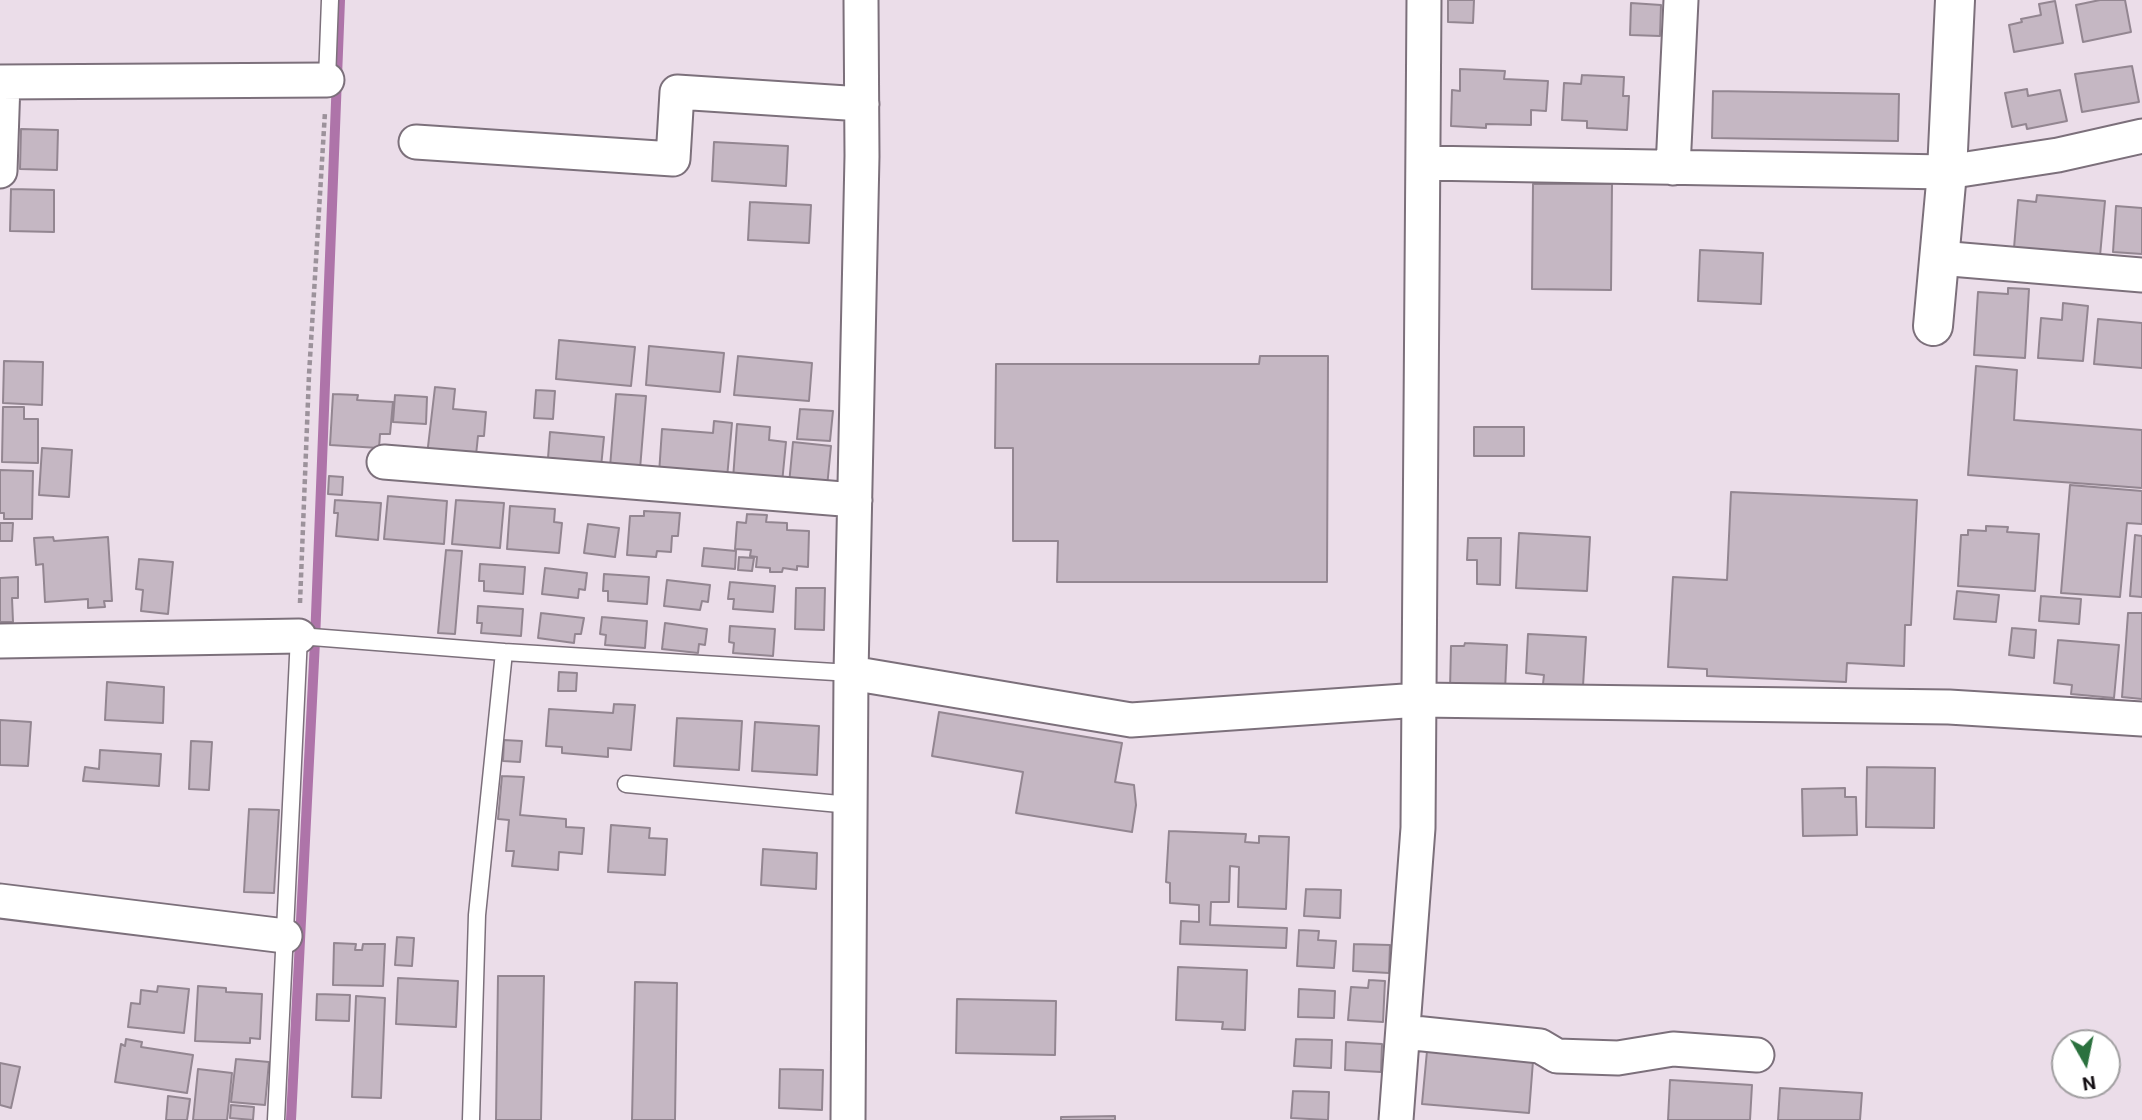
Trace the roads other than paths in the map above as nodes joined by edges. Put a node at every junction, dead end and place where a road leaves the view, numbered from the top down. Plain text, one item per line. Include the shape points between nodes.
1 (330, 0) edge
2 (861, 0) edge
3 (1424, 0) edge
4 (1681, 0) edge
5 (1955, 0) edge
6 (327, 80) joint
7 (2, 82) edge
8 (862, 104) junction
9 (2142, 136) edge
10 (416, 142) dead end
11 (1423, 163) junction
12 (1673, 169) junction
13 (0, 172) edge
14 (1947, 172) junction
15 (1938, 258) junction
16 (2142, 275) edge
17 (1933, 326) dead end
18 (384, 462) dead end
19 (855, 500) junction
20 (299, 636) junction
21 (0, 640) edge
22 (504, 652) junction
23 (851, 673) junction
24 (1419, 700) junction
25 (2142, 719) edge
26 (626, 784) dead end
27 (850, 805) junction
28 (0, 901) edge
29 (285, 936) junction
30 (1404, 1032) junction
31 (1757, 1055) dead end
32 (276, 1120) edge
33 (471, 1120) edge
34 (848, 1120) edge
35 (1396, 1120) edge

1 - 6 lane
2 - 8 street
3 - 11 street
4 - 12 street
5 - 14 street
6 - 7 street
7 - 13 street
8 - 10 street via 677,92 673,159
8 - 19 street
9 - 14 street
11 - 12 street
11 - 24 street
12 - 14 street
14 - 15 street
15 - 16 street
15 - 17 street
18 - 19 street
19 - 23 street
20 - 21 street
20 - 22 lane
20 - 29 lane
22 - 23 lane
22 - 33 lane via 477,915
23 - 24 street via 1131,720
23 - 27 street
24 - 25 street via 1949,707
24 - 30 street via 1418,828
26 - 27 lane
27 - 34 street
28 - 29 street
29 - 32 lane
30 - 31 street via 1540,1046 1557,1056 1618,1058 1673,1049
30 - 35 street

